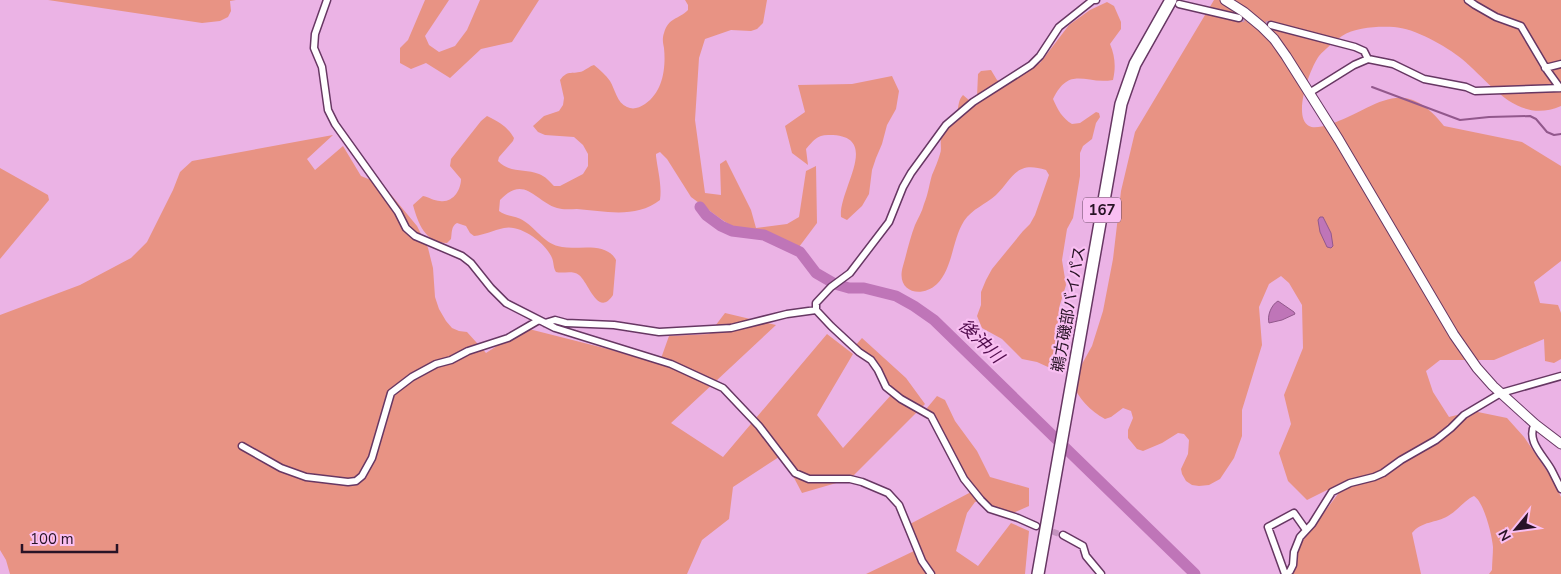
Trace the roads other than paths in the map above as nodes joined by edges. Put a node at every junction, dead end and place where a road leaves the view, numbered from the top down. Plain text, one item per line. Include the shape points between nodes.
1 (327, 0) edge
2 (1094, 0) edge
3 (1225, 0) edge
4 (1468, 0) edge
5 (1175, 2) edge
6 (1239, 18) tunnel mouth
7 (1271, 25) tunnel mouth
8 (1368, 59) junction
9 (1561, 64) edge
10 (1546, 68) junction
11 (1560, 88) edge
12 (1309, 93) junction
13 (816, 310) junction
14 (542, 322) junction
15 (1561, 376) edge
16 (1501, 394) junction
17 (1535, 424) junction
18 (1561, 444) edge
19 (242, 446) dead end
20 (1561, 489) edge
21 (1036, 526) tunnel mouth
22 (1306, 530) junction
23 (1063, 535) tunnel mouth
24 (931, 574) edge
25 (1038, 574) edge
26 (1101, 574) edge
27 (1286, 574) edge

1 - 14 street via 314,48 322,67 328,110 335,124 406,228 416,236 462,256 506,303
2 - 13 street via 1059,27 1031,65 972,102 946,126 911,172 889,222 850,272 820,298
3 - 12 street via 1274,39
4 - 10 street via 1496,17 1521,26
5 - 6 street
5 - 25 highway, 鵜方磯部バイパス / 167 via 1135,64 1121,104
7 - 8 street via 1355,47 1364,51
8 - 11 street via 1393,64 1424,79 1475,91
8 - 12 street
9 - 10 street
10 - 11 street
12 - 16 street via 1454,335 1477,368
13 - 14 street via 731,328 659,332 614,325 555,320
13 - 21 street via 871,360 886,387 931,416 964,479 990,509
14 - 19 street via 436,364 391,393 372,458 356,481 306,477 281,468
14 - 24 street via 671,364 723,388 801,477 850,479 888,493 899,505 922,561
15 - 16 street
16 - 17 street
16 - 22 street via 1464,415 1436,440 1383,473 1332,492
17 - 18 street
17 - 20 street via 1532,429 1534,445
22 - 27 street via 1294,552 1290,572
22 - 27 street via 1294,513 1268,527
23 - 26 street via 1082,546

